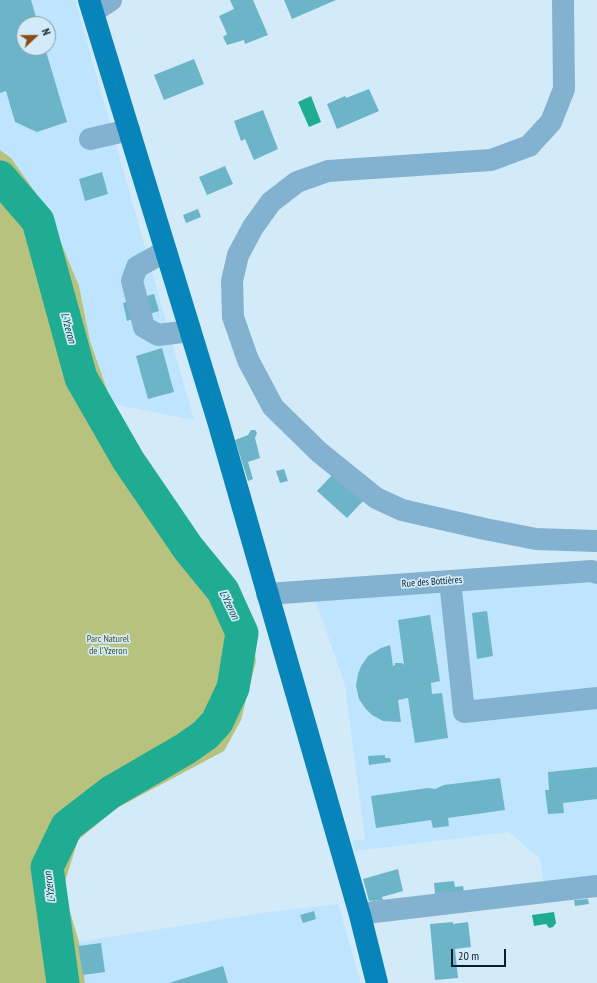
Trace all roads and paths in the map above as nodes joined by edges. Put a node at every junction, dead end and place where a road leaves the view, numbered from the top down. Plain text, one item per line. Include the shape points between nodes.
1 (111, 0) edge
2 (563, 0) edge
3 (91, 6) edge
4 (129, 130) junction
5 (90, 139) dead end
6 (166, 251) junction
7 (190, 331) dead end
8 (597, 541) edge
9 (597, 573) edge
10 (450, 581) junction
11 (267, 594) junction
12 (597, 698) edge
13 (597, 886) edge
14 (360, 915) junction
15 (377, 983) edge

1 - 3 street
2 - 8 street via 564,89 551,122 529,146 491,160 328,171 297,182 271,202 253,227 238,255 232,281 233,317 248,360 273,407 319,452 376,498 402,510 536,539
3 - 4 main road
4 - 5 street
4 - 6 main road
6 - 7 street via 137,267 132,281 144,327 158,335
6 - 11 main road
9 - 10 street, Rue des Bottières via 592,571
10 - 11 street, Rue des Bottières
10 - 12 street via 464,712
11 - 14 main road
13 - 14 street
14 - 15 main road

